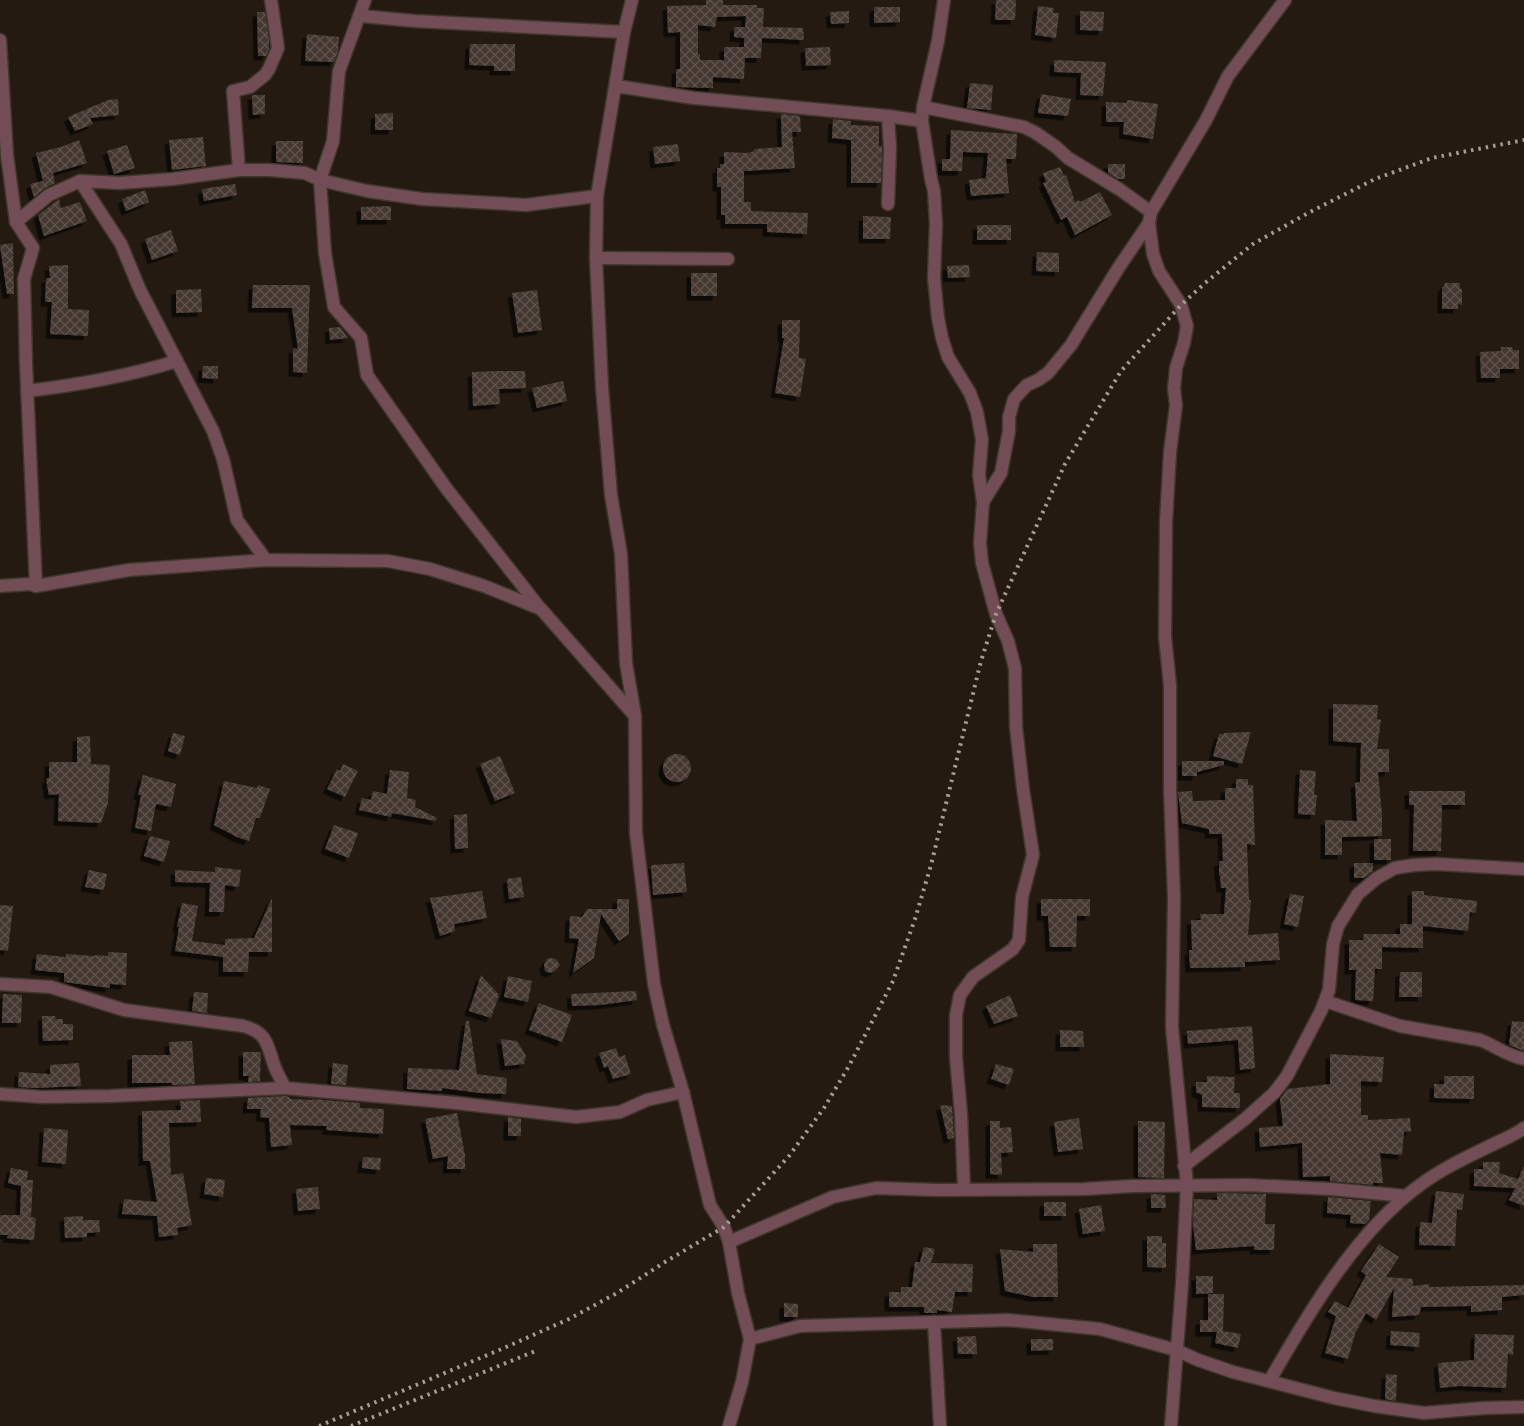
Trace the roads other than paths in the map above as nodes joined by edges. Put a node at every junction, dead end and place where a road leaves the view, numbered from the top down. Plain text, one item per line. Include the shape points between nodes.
1 (271, 0) edge
2 (365, 0) edge
3 (632, 0) edge
4 (944, 0) edge
5 (1285, 0) edge
6 (360, 16) junction
7 (624, 32) junction
8 (0, 40) edge
9 (616, 86) junction
10 (923, 107) junction
11 (888, 116) junction
12 (922, 121) junction
13 (238, 170) junction
14 (320, 180) junction
15 (80, 181) junction
16 (597, 196) junction
17 (888, 204) dead end
18 (1150, 217) junction
19 (16, 222) junction
20 (596, 258) junction
21 (728, 259) dead end
22 (177, 361) junction
23 (27, 391) junction
24 (984, 502) junction
25 (266, 560) junction
26 (0, 586) edge
27 (36, 586) junction
28 (541, 609) junction
29 (635, 716) junction
30 (1524, 869) edge
31 (0, 984) edge
32 (1325, 1001) junction
33 (1524, 1059) edge
34 (285, 1088) junction
35 (683, 1092) junction
36 (0, 1094) edge
37 (1523, 1130) edge
38 (1184, 1166) junction
39 (1187, 1185) junction
40 (964, 1189) junction
41 (1406, 1196) junction
42 (729, 1242) junction
43 (934, 1322) junction
44 (750, 1340) junction
45 (1176, 1350) junction
46 (1270, 1380) junction
47 (1524, 1407) edge
48 (1424, 1413) junction
49 (729, 1426) edge
50 (940, 1426) edge
51 (1171, 1426) edge
52 (1419, 1426) edge

1 - 13 street via 278,48 265,75 250,87 233,91
2 - 6 street
3 - 7 street
4 - 10 street
5 - 18 street via 1228,76
6 - 7 street
6 - 14 street via 339,71 333,140
7 - 9 street
8 - 19 street via 7,155
9 - 11 street via 694,98
9 - 16 street
10 - 12 street
10 - 18 street via 1017,126 1036,133 1074,162 1119,189
11 - 12 street
11 - 17 street
12 - 24 street via 934,191 934,278 938,318 948,357 970,393 977,412 982,440 979,475
13 - 14 street via 291,171
13 - 15 street via 173,180
14 - 16 street via 422,199 526,205
14 - 28 street via 325,253 334,307 361,338 367,375 446,488
15 - 19 street via 49,195
15 - 22 street via 121,244 140,290
16 - 20 street
18 - 24 street via 1071,346 1048,373 1027,385 1014,399 1000,473
18 - 38 street via 1153,254 1159,271 1181,305 1187,326 1174,389 1176,405 1166,522 1165,637 1170,685 1174,898 1172,1027
19 - 23 street via 33,248 24,279
20 - 21 street
20 - 29 street via 610,486 621,554 626,663
22 - 23 street via 138,373
22 - 25 street via 213,430 237,520
23 - 27 street
24 - 40 street via 980,543 982,563 1015,668 1016,727 1033,855 1022,897 1018,940 1013,950 973,977 960,995 956,1015 956,1057
25 - 27 street via 128,570
25 - 28 street via 388,560 484,586
26 - 27 street
28 - 29 street
29 - 35 street via 636,833 654,984
30 - 32 street via 1414,865 1395,868 1377,878 1358,894 1338,926 1332,944 1330,990
31 - 34 street via 51,988 124,1010 254,1029 268,1045
32 - 33 street via 1400,1026 1480,1040 1501,1052
32 - 38 street via 1287,1076 1274,1092
34 - 35 street via 576,1117 620,1112 647,1100
34 - 36 street via 110,1096
35 - 42 street via 710,1205
37 - 41 street via 1452,1164
38 - 39 street
39 - 40 street
39 - 41 street via 1331,1189
39 - 45 street
40 - 42 street via 876,1188 833,1197
41 - 46 street via 1340,1269 1305,1319
42 - 44 street
43 - 44 street via 800,1326
43 - 45 street via 1008,1320 1100,1328
43 - 50 street
44 - 49 street
45 - 46 street via 1233,1372
45 - 51 street
46 - 48 street via 1334,1398
47 - 48 street
48 - 52 street

